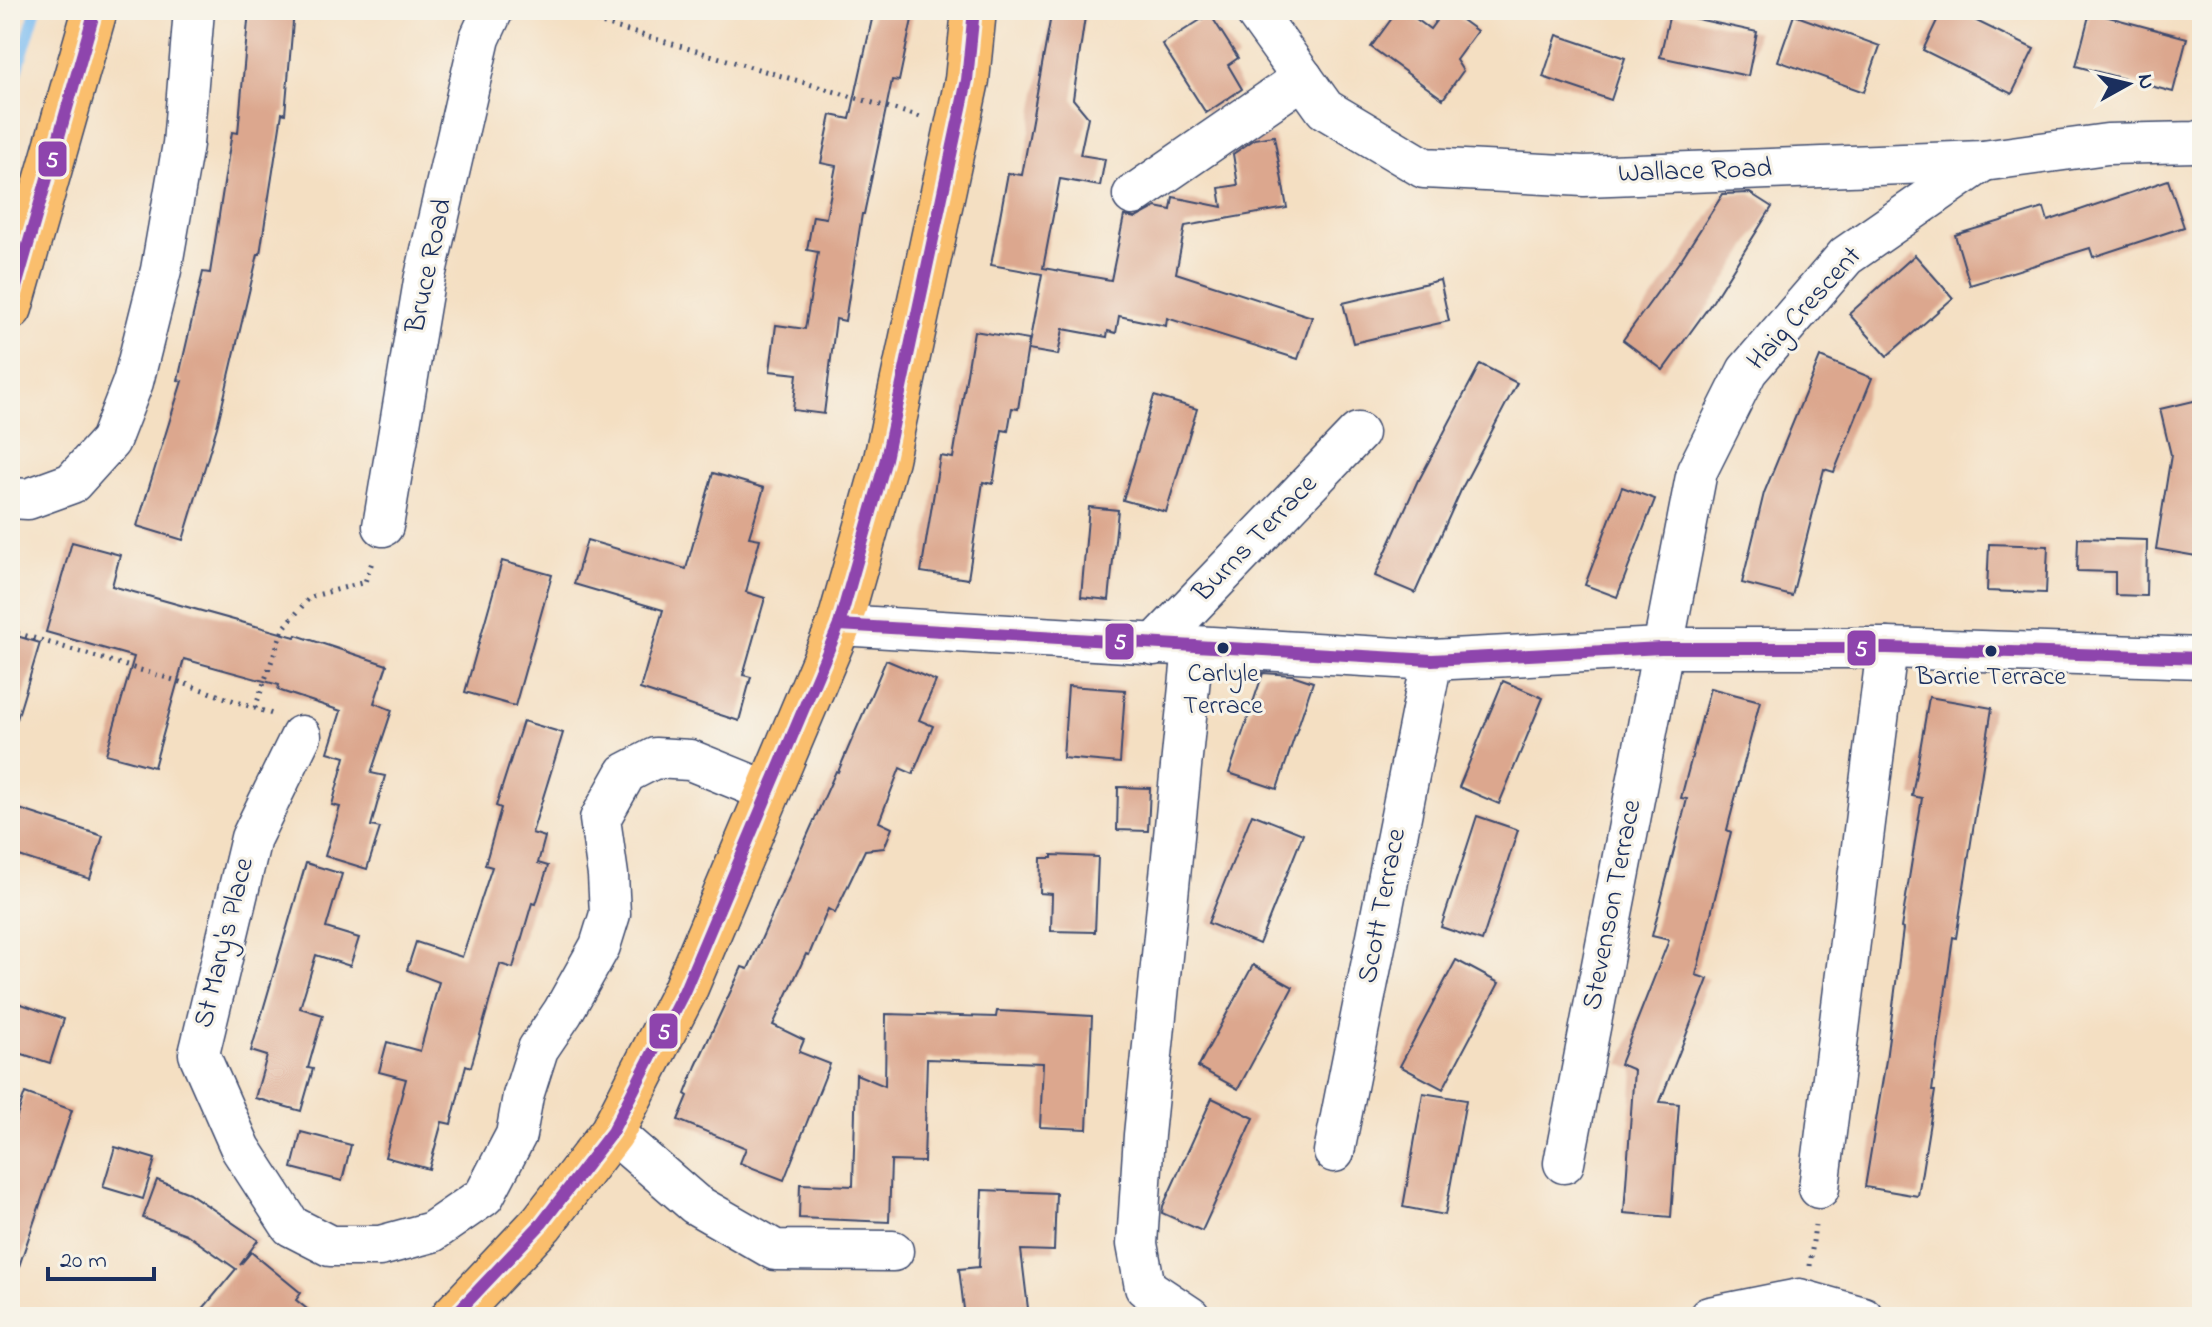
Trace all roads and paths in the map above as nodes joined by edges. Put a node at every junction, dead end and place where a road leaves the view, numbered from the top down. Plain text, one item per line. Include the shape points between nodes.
1 (95, 10) edge
2 (194, 10) edge
3 (493, 10) edge
4 (557, 10) edge
5 (974, 10) edge
6 (1254, 10) edge
7 (1303, 78) junction
8 (957, 127) junction
9 (2202, 140) edge
10 (1983, 161) junction
11 (1133, 195) dead end
12 (10, 308) edge
13 (1358, 433) dead end
14 (10, 498) edge
15 (383, 526) joint
16 (839, 625) junction
17 (10, 631) edge
18 (1173, 646) junction
19 (1661, 648) junction
20 (1887, 648) junction
21 (2202, 658) edge
22 (1432, 660) junction
23 (301, 736) dead end
24 (769, 792) junction
25 (612, 1132) junction
26 (1334, 1152) dead end
27 (1564, 1163) dead end
28 (1819, 1188) joint
29 (893, 1251) dead end
30 (1799, 1299) junction
31 (453, 1317) edge
32 (1190, 1317) edge
33 (1709, 1317) edge
34 (1863, 1317) edge

1 - 12 main road
2 - 14 street via 183,144 161,270 133,382 110,441 72,483 28,499
3 - 15 street, Bruce Road via 480,38 424,281
4 - 8 path
5 - 8 main road
6 - 7 street, Wallace Road
7 - 10 street, Wallace Road via 1325,109 1424,168 1584,176
7 - 11 street
8 - 16 main road via 886,459
9 - 10 street, Wallace Road via 2107,144
10 - 19 street, Haig Crescent via 1846,256 1747,371 1697,471
13 - 18 street, Burns Terrace
15 - 17 path via 365,582 310,597 283,629 252,707
16 - 18 street
16 - 24 main road
18 - 22 street
18 - 32 street via 1137,1244 1145,1287
19 - 20 street
19 - 22 street
19 - 27 street, Stevenson Terrace
20 - 21 street
20 - 28 street
22 - 26 street, Scott Terrace
23 - 24 street, St Mary's Place via 251,838 199,1054 241,1149 291,1226 330,1246 380,1246 432,1232 484,1196 516,1135 538,1049 600,946 610,914 600,819 626,773 655,758 690,760
24 - 25 main road via 684,992
25 - 29 street via 695,1204 775,1250
25 - 31 main road via 542,1223
28 - 30 path via 1812,1261
30 - 33 street
30 - 34 street

